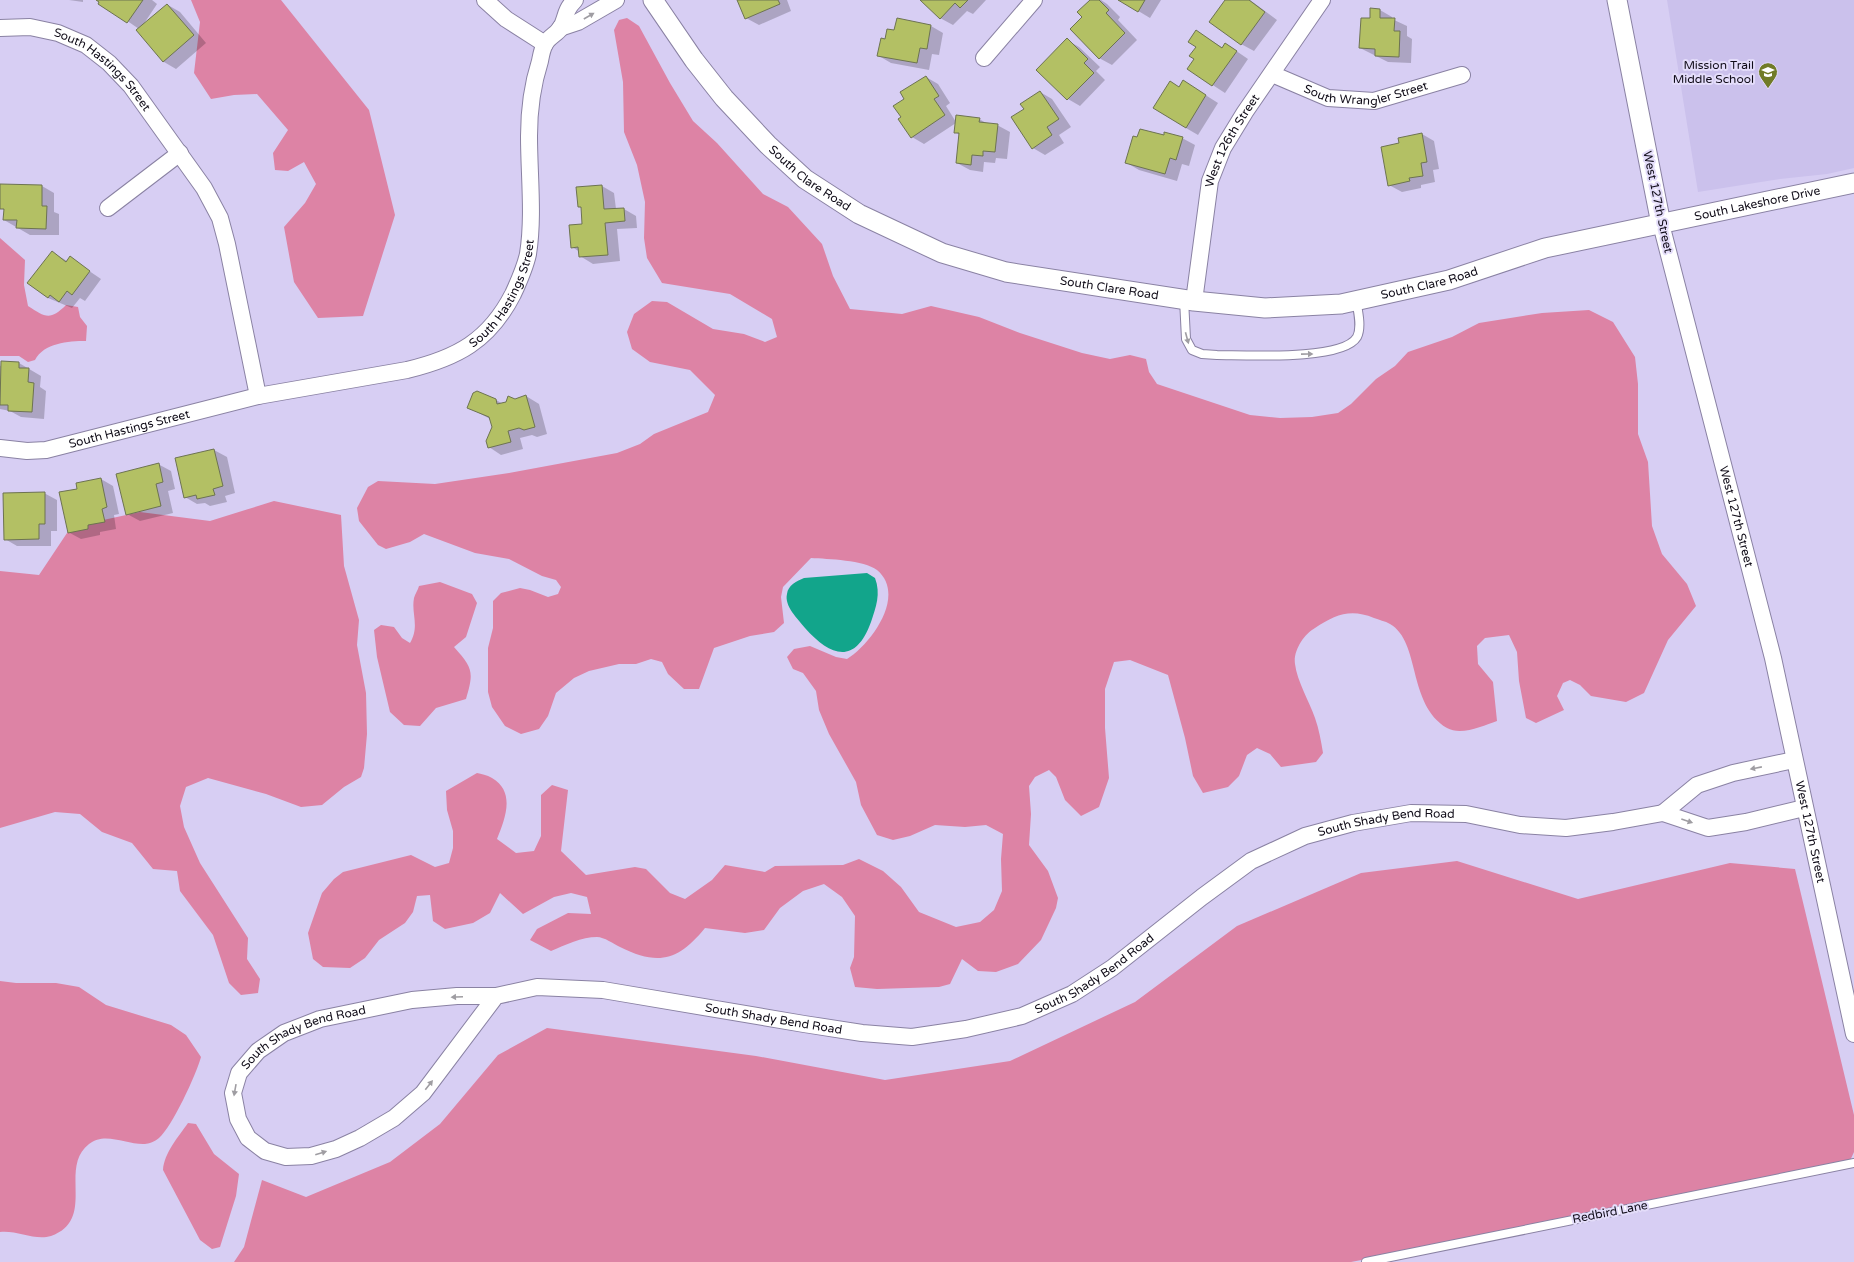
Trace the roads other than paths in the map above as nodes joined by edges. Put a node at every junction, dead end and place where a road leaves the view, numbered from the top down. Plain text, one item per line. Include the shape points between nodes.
1 (485, 0) edge
2 (575, 0) edge
3 (616, 0) edge
4 (653, 0) edge
5 (1034, 0) edge
6 (1322, 0) edge
7 (1617, 0) edge
8 (0, 28) edge
9 (560, 28) junction
10 (545, 44) junction
11 (984, 58) dead end
12 (1272, 74) junction
13 (1462, 75) dead end
14 (180, 153) junction
15 (1854, 183) edge
16 (108, 208) dead end
17 (1661, 224) junction
18 (1189, 300) junction
19 (1356, 300) junction
20 (258, 396) junction
21 (0, 448) edge
22 (1794, 760) junction
23 (1804, 808) junction
24 (1663, 813) junction
25 (496, 996) junction
26 (1854, 1034) edge
27 (1854, 1163) edge
28 (1366, 1262) edge

1 - 10 street via 506,19
2 - 9 street, South Hastings Street via 567,8
9 -> 3 street, South Hastings Street via 578,22
4 - 18 street, South Clare Road via 724,98 768,145 805,179 859,214 942,253 1006,272
5 - 11 street
6 - 12 street, West 126th Street
7 - 17 street, West 127th Street
8 - 14 street, South Hastings Street via 30,27 58,33 86,45 109,63 131,86
9 - 10 street, South Hastings Street
10 - 20 street, South Hastings Street via 529,111 528,255 520,280 496,322 455,354 431,364
12 - 13 street, South Wrangler Street via 1328,98 1374,100
12 - 18 street, West 126th Street via 1223,148 1210,181
14 - 16 street
14 - 20 street, South Hastings Street via 204,188 220,218 228,244
15 - 17 street, South Lakeshore Drive
17 - 19 street, South Clare Road via 1546,248 1449,280
17 - 22 street, West 127th Street via 1769,644
18 - 19 street, South Clare Road via 1265,308 1341,304
18 -> 19 lane via 1186,339 1192,350 1217,355 1312,354 1339,350 1353,342 1357,336 1359,330
20 - 21 street, South Hastings Street via 53,448 27,451
22 - 23 street, West 127th Street
22 -> 24 street via 1733,772 1697,785
24 -> 23 street via 1708,828
23 - 26 street, West 127th Street
24 - 25 street, South Shady Bend Road via 1566,828 1520,825 1466,814 1411,813 1353,823 1305,836 1251,861 1112,968 1072,994 1022,1016 966,1029 912,1037 862,1033 603,990 537,987
25 -> 25 street, South Shady Bend Road via 412,1000 320,1019 284,1033 258,1050 239,1073 233,1093 238,1120 248,1138 265,1151 286,1157 311,1156 342,1146 387,1122 423,1094
27 - 28 lane, Redbird Lane

